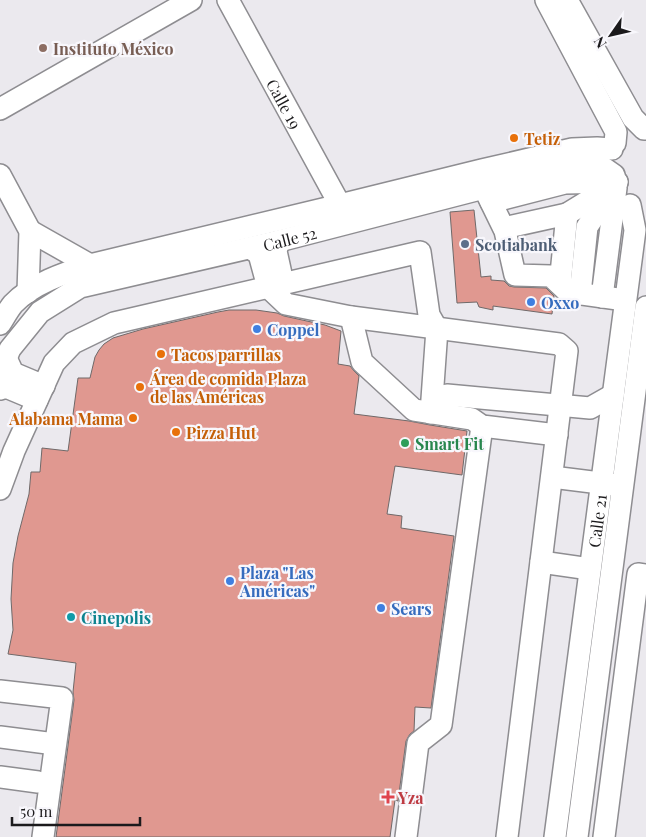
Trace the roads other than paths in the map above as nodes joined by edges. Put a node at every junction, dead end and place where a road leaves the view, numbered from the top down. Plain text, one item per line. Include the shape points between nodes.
1 (191, 0) edge
2 (228, 0) edge
3 (546, 0) edge
4 (567, 0) edge
5 (0, 110) edge
6 (646, 130) edge
7 (614, 146) junction
8 (0, 176) edge
9 (616, 179) junction
10 (492, 201) junction
11 (630, 205) junction
12 (340, 206) junction
13 (567, 214) junction
14 (646, 220) edge
15 (30, 231) junction
16 (280, 241) junction
17 (250, 248) junction
18 (90, 264) junction
19 (560, 284) junction
20 (276, 285) junction
21 (580, 294) junction
22 (602, 297) junction
23 (625, 300) junction
24 (13, 301) edge
25 (646, 307) edge
26 (351, 318) junction
27 (0, 324) edge
28 (437, 329) junction
29 (3, 366) edge
30 (0, 390) edge
31 (40, 393) junction
32 (447, 394) dead end
33 (613, 396) junction
34 (560, 405) junction
35 (431, 413) junction
36 (482, 426) junction
37 (557, 434) junction
38 (551, 483) junction
39 (601, 483) junction
40 (623, 486) junction
41 (0, 489) edge
42 (598, 509) junction
43 (541, 562) junction
44 (590, 569) junction
45 (646, 575) edge
46 (606, 619) junction
47 (636, 625) edge
48 (0, 691) edge
49 (574, 692) junction
50 (596, 695) junction
51 (0, 736) edge
52 (55, 744) junction
53 (0, 777) edge
54 (38, 782) dead end
55 (43, 837) edge
56 (406, 837) edge
57 (507, 837) edge
58 (555, 837) edge
59 (577, 837) edge
60 (604, 837) edge

1 - 5 street
2 - 12 street, Calle 19
3 - 7 street via 616,132
4 - 6 street via 633,118
6 - 7 street via 631,131
7 - 9 street via 611,157
7 - 10 street, Calle 52 via 572,149
8 - 15 street
9 - 10 street via 564,200
9 - 10 street, Calle 52 via 604,168 561,167
9 - 11 street
9 - 13 street
9 - 21 street via 587,227
9 - 22 street
10 - 12 street, Calle 52
10 - 13 street
10 - 16 street, Calle 52
10 - 19 street via 506,231 515,274 551,276
11 - 14 street
11 - 23 street, Calle 21 via 635,230
12 - 18 street, Calle 52
13 - 19 street
15 - 18 street
15 - 24 street
16 - 17 street, Calle 52
16 - 20 street via 276,251
17 - 20 street via 259,254
17 - 29 street, Calle 52 via 80,287 40,312 10,349
18 - 24 street, Calle 52 via 55,276
19 - 21 street via 568,292
20 - 26 street via 286,304
20 - 28 street via 420,252 429,314
20 - 31 street via 114,323 72,342 54,364
21 - 22 street
22 - 23 street
23 - 33 street, Calle 21
24 - 27 street, Calle 52
25 - 40 street, Calle 21
26 - 28 street
26 - 35 street via 362,362 414,410
28 - 34 street via 559,344 567,352
28 - 35 street
29 - 31 street
30 - 31 street via 6,387
31 - 41 street
32 - 34 street
33 - 34 street via 590,408
33 - 39 street, Calle 21
34 - 37 street
35 - 36 street via 472,419
36 - 37 street
36 - 56 street via 441,725 418,743
37 - 38 street
38 - 39 street
38 - 42 street via 581,495
38 - 43 street
39 - 40 street
39 - 42 street, Calle 21
40 - 46 street, Calle 21
42 - 44 street, Calle 21
43 - 44 street
43 - 57 street
44 - 49 street, Calle 21
45 - 47 street via 638,574
46 - 47 street
46 - 50 street, Calle 21
47 - 60 street
48 - 52 street via 62,698
49 - 50 street
49 - 58 street, Calle 21
50 - 59 street, Calle 21
51 - 52 street
52 - 55 street
53 - 54 street

